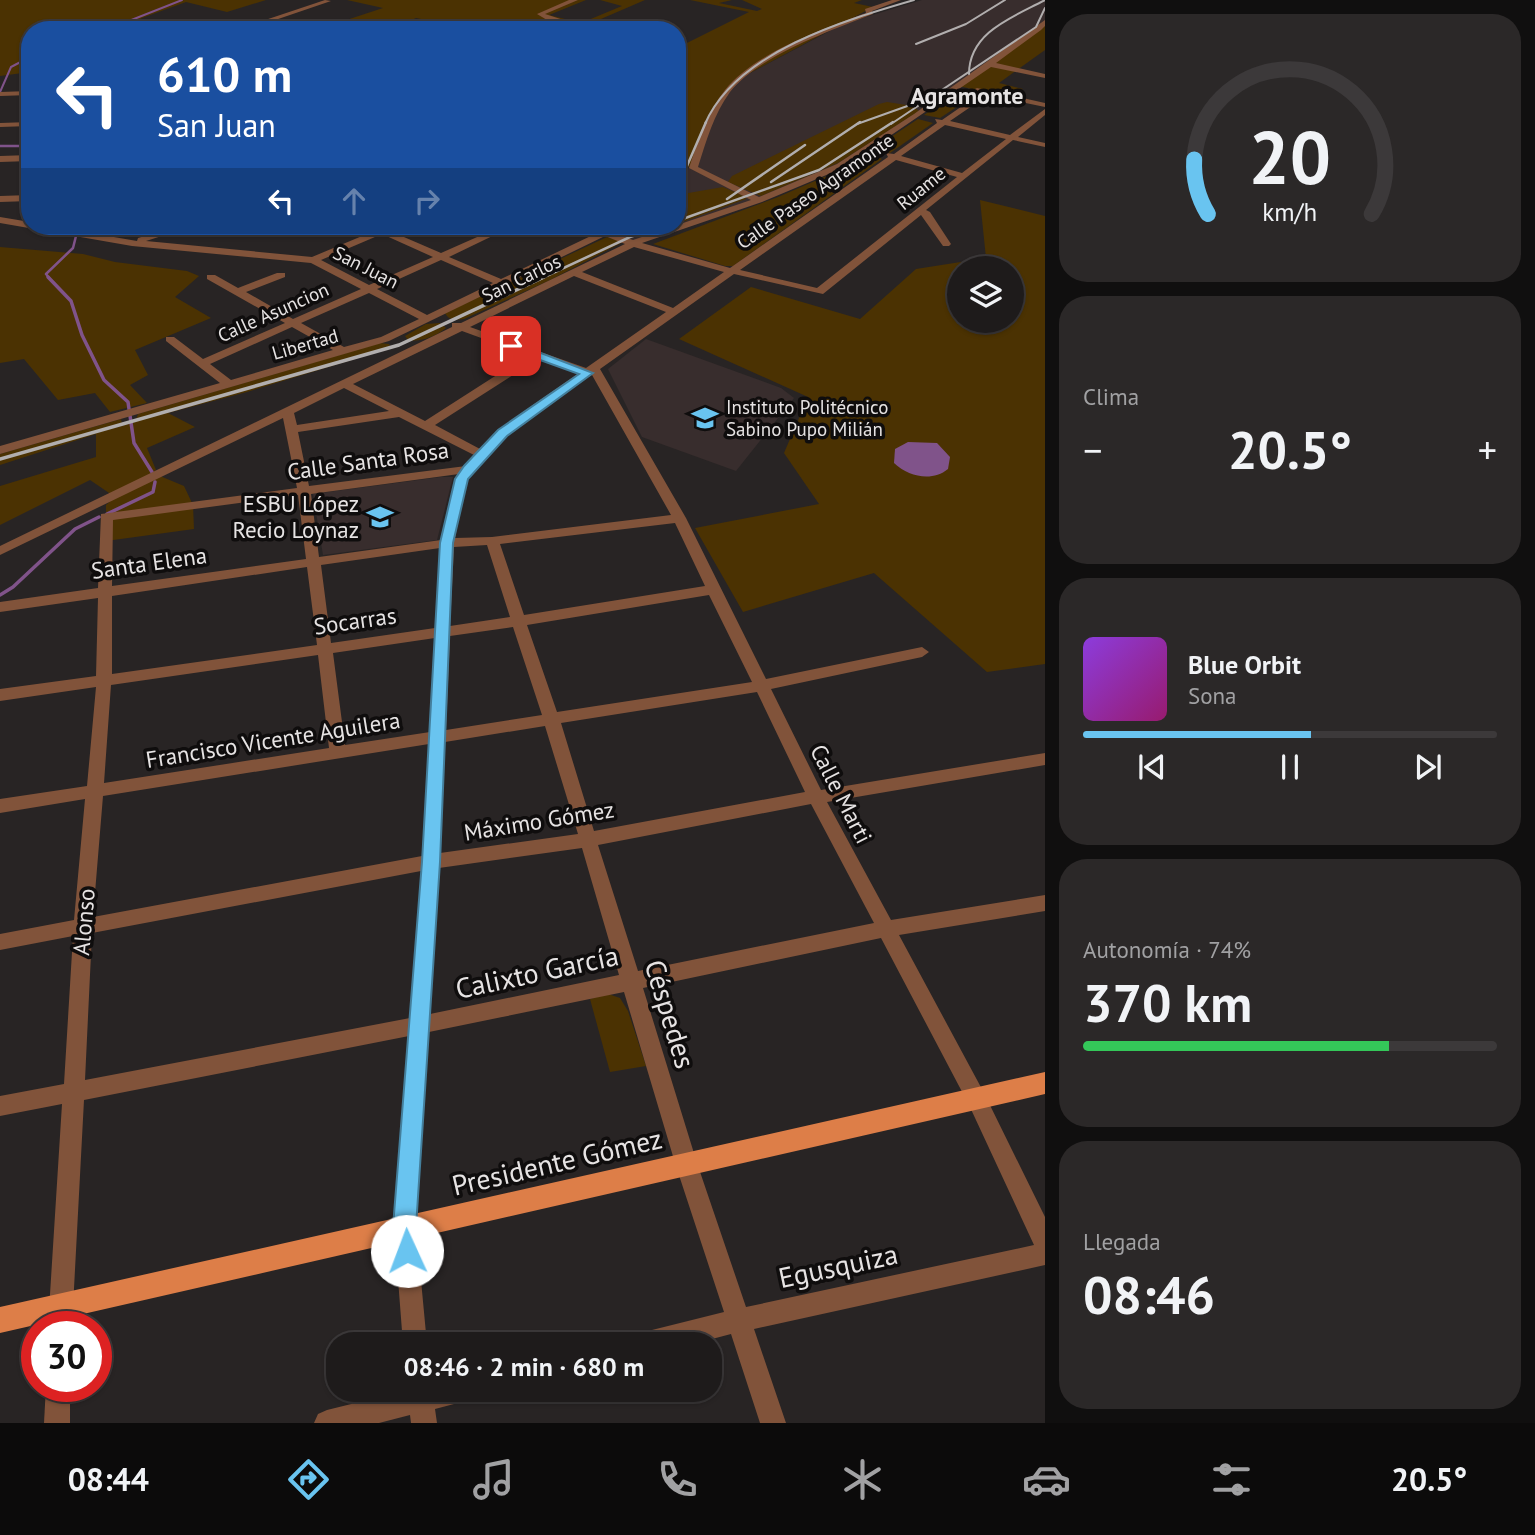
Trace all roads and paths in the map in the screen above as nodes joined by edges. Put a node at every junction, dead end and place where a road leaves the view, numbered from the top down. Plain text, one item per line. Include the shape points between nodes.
1 (575, 0) edge
2 (898, 0) edge
3 (328, 1) edge
4 (267, 21) edge
5 (557, 21) edge
6 (1045, 22) edge
7 (989, 64) junction
8 (1045, 76) edge
9 (957, 86) junction
10 (987, 92) junction
11 (21, 93) edge
12 (0, 94) edge
13 (1045, 105) edge
14 (1045, 111) edge
15 (917, 116) junction
16 (944, 122) junction
17 (21, 124) edge
18 (0, 125) edge
19 (1012, 138) junction
20 (1045, 145) edge
21 (865, 150) junction
22 (894, 157) junction
23 (21, 158) edge
24 (0, 159) edge
25 (964, 176) junction
26 (0, 198) edge
27 (21, 198) edge
28 (759, 200) junction
29 (920, 211) junction
30 (0, 220) edge
31 (21, 223) edge
32 (686, 225) edge
33 (89, 235) edge
34 (157, 235) edge
35 (372, 235) edge
36 (391, 235) edge
37 (489, 235) edge
38 (601, 235) edge
39 (612, 235) edge
40 (656, 235) edge
41 (636, 242) junction
42 (132, 243) junction
43 (946, 244) dead end
44 (439, 257) junction
45 (313, 260) junction
46 (732, 271) junction
47 (573, 272) junction
48 (281, 275) dead end
49 (211, 276) dead end
50 (501, 283) junction
51 (368, 288) junction
52 (238, 292) junction
53 (672, 311) junction
54 (431, 317) junction
55 (291, 323) junction
56 (460, 327) junction
57 (393, 335) junction
58 (170, 339) dead end
59 (418, 348) junction
60 (344, 352) junction
61 (536, 355) junction
62 (204, 363) junction
63 (591, 371) junction
64 (229, 384) junction
65 (345, 384) junction
66 (288, 411) junction
67 (400, 413) junction
68 (427, 425) junction
69 (292, 429) junction
70 (0, 435) edge
71 (3, 450) edge
72 (481, 454) junction
73 (468, 469) junction
74 (304, 491) junction
75 (101, 511) junction
76 (679, 518) junction
77 (492, 541) junction
78 (447, 543) junction
79 (0, 551) edge
80 (313, 561) junction
81 (715, 589) junction
82 (104, 590) junction
83 (0, 607) edge
84 (519, 621) junction
85 (443, 632) junction
86 (324, 648) junction
87 (922, 652) dead end
88 (103, 680) junction
89 (760, 686) junction
90 (0, 695) edge
91 (552, 720) junction
92 (439, 737) junction
93 (338, 752) junction
94 (1045, 759) edge
95 (95, 791) junction
96 (816, 797) junction
97 (0, 806) edge
98 (586, 840) junction
99 (431, 862) junction
100 (1045, 903) edge
101 (83, 929) junction
102 (886, 929) junction
103 (0, 942) edge
104 (631, 981) junction
105 (419, 1025) junction
106 (1045, 1083) edge
107 (72, 1091) junction
108 (976, 1098) junction
109 (0, 1106) edge
110 (686, 1163) junction
111 (404, 1227) junction
112 (1045, 1242) edge
113 (1045, 1254) edge
114 (60, 1311) edge
115 (79, 1311) edge
116 (21, 1319) edge
117 (0, 1320) edge
118 (741, 1320) junction
119 (414, 1332) edge
120 (692, 1332) edge
121 (58, 1402) edge
122 (421, 1404) edge
123 (57, 1423) edge
124 (327, 1423) edge
125 (774, 1423) edge

1 - 5 street via 540,14
2 - 28 street via 869,9 871,13 769,61 737,80 723,97 693,168
3 - 4 street
6 - 7 street, San Carlos
7 - 8 street
7 - 9 street, San Carlos
9 - 10 street
9 - 15 street, San Carlos
10 - 13 street
10 - 16 street, Calle Paseo Agramonte
11 - 12 street
14 - 19 street, Ruame
15 - 16 street
15 - 21 street, San Carlos
16 - 19 street
16 - 22 street, Calle Paseo Agramonte
17 - 18 street
19 - 20 street
19 - 25 street, Ruame
21 - 22 street
21 - 28 street, San Carlos via 840,166
22 - 25 street
22 - 46 street, Calle Paseo Agramonte
23 - 24 street
25 - 29 street, Ruame
26 - 27 street
28 - 32 street, San Carlos
29 - 43 street via 927,214
29 - 46 street, Ruame via 820,292
30 - 31 street, San Juan
33 - 42 street, San Juan
34 - 42 street
35 - 45 street
36 - 44 street
37 - 44 street, Calle Asuncion
38 - 50 street, Libertad
39 - 41 street
40 - 41 street, San Carlos
41 - 46 street
41 - 47 street, San Carlos
42 - 45 street, San Juan
44 - 50 street
44 - 51 street, Calle Asuncion
45 - 51 street, San Juan
46 - 53 street, Calle Paseo Agramonte
47 - 53 street
47 - 56 street, San Carlos
48 - 52 street
49 - 52 street
50 - 54 street, Libertad
51 - 54 street, San Juan
51 - 55 street, Calle Asuncion
52 - 55 street
53 - 63 street, Calle Paseo Agramonte
54 - 56 street, San Juan
54 - 57 street, Libertad
55 - 60 street
55 - 62 street, Calle Asuncion
56 - 59 street, San Carlos
56 - 61 street, San Juan
57 - 59 street
57 - 60 street, Libertad
58 - 62 street
59 - 65 street, San Carlos
60 - 64 street, Libertad
61 - 63 street, San Juan
61 - 68 street
62 - 64 street
63 - 72 street, Calle Paseo Agramonte via 503,433
63 - 76 street, Calle Marti
64 - 71 street, Libertad
65 - 66 street, San Carlos
65 - 67 street
66 - 69 street
66 - 75 street, San Carlos
67 - 68 street
67 - 69 street
68 - 72 street
69 - 74 street
70 - 71 street
72 - 73 street, Calle Paseo Agramonte
73 - 74 street, Calle Santa Rosa
73 - 78 street via 461,479
74 - 75 street, Calle Santa Rosa
74 - 80 street
75 - 79 street, San Carlos
75 - 82 street, Alonso
76 - 77 street, Santa Elena
76 - 81 street, Calle Marti
77 - 78 street, Santa Elena
77 - 84 street, Céspedes
78 - 80 street, Santa Elena
78 - 85 street
80 - 82 street, Santa Elena
80 - 86 street
81 - 84 street, Socarras
81 - 89 street, Calle Marti
82 - 83 street, Santa Elena
82 - 88 street, Alonso
84 - 85 street, Socarras
84 - 91 street, Céspedes
85 - 86 street, Socarras
85 - 92 street
86 - 88 street, Socarras
86 - 93 street
87 - 89 street, Francisco Vicente Aguilera
88 - 90 street, Socarras
88 - 95 street, Alonso
89 - 91 street, Francisco Vicente Aguilera
89 - 96 street, Calle Marti
91 - 92 street, Francisco Vicente Aguilera
91 - 98 street, Céspedes
92 - 93 street, Francisco Vicente Aguilera
92 - 99 street
93 - 95 street, Francisco Vicente Aguilera
94 - 96 street, Máximo Gómez
95 - 97 street, Francisco Vicente Aguilera
95 - 101 street, Alonso
96 - 98 street, Máximo Gómez
96 - 102 street, Calle Marti
98 - 99 street, Máximo Gómez
98 - 104 street, Céspedes
99 - 101 street, Máximo Gómez
99 - 105 street
100 - 102 street, Calixto García
101 - 103 street, Máximo Gómez
101 - 107 street, Alonso
102 - 104 street, Calixto García
102 - 108 street, Calle Marti
104 - 105 street, Calixto García
104 - 110 street, Céspedes
105 - 107 street, Calixto García
105 - 111 street
106 - 108 main road, Presidente Gómez
107 - 109 street, Calixto García
107 - 114 street, Alonso
108 - 110 main road, Presidente Gómez
108 - 112 street, Calle Marti
110 - 111 main road, Presidente Gómez
110 - 118 street, Céspedes
111 - 115 main road, Presidente Gómez
111 - 119 street
113 - 118 street, Egusquiza
116 - 117 main road, Presidente Gómez
118 - 120 street, Egusquiza
118 - 125 street, Céspedes
121 - 123 street
122 - 124 street

